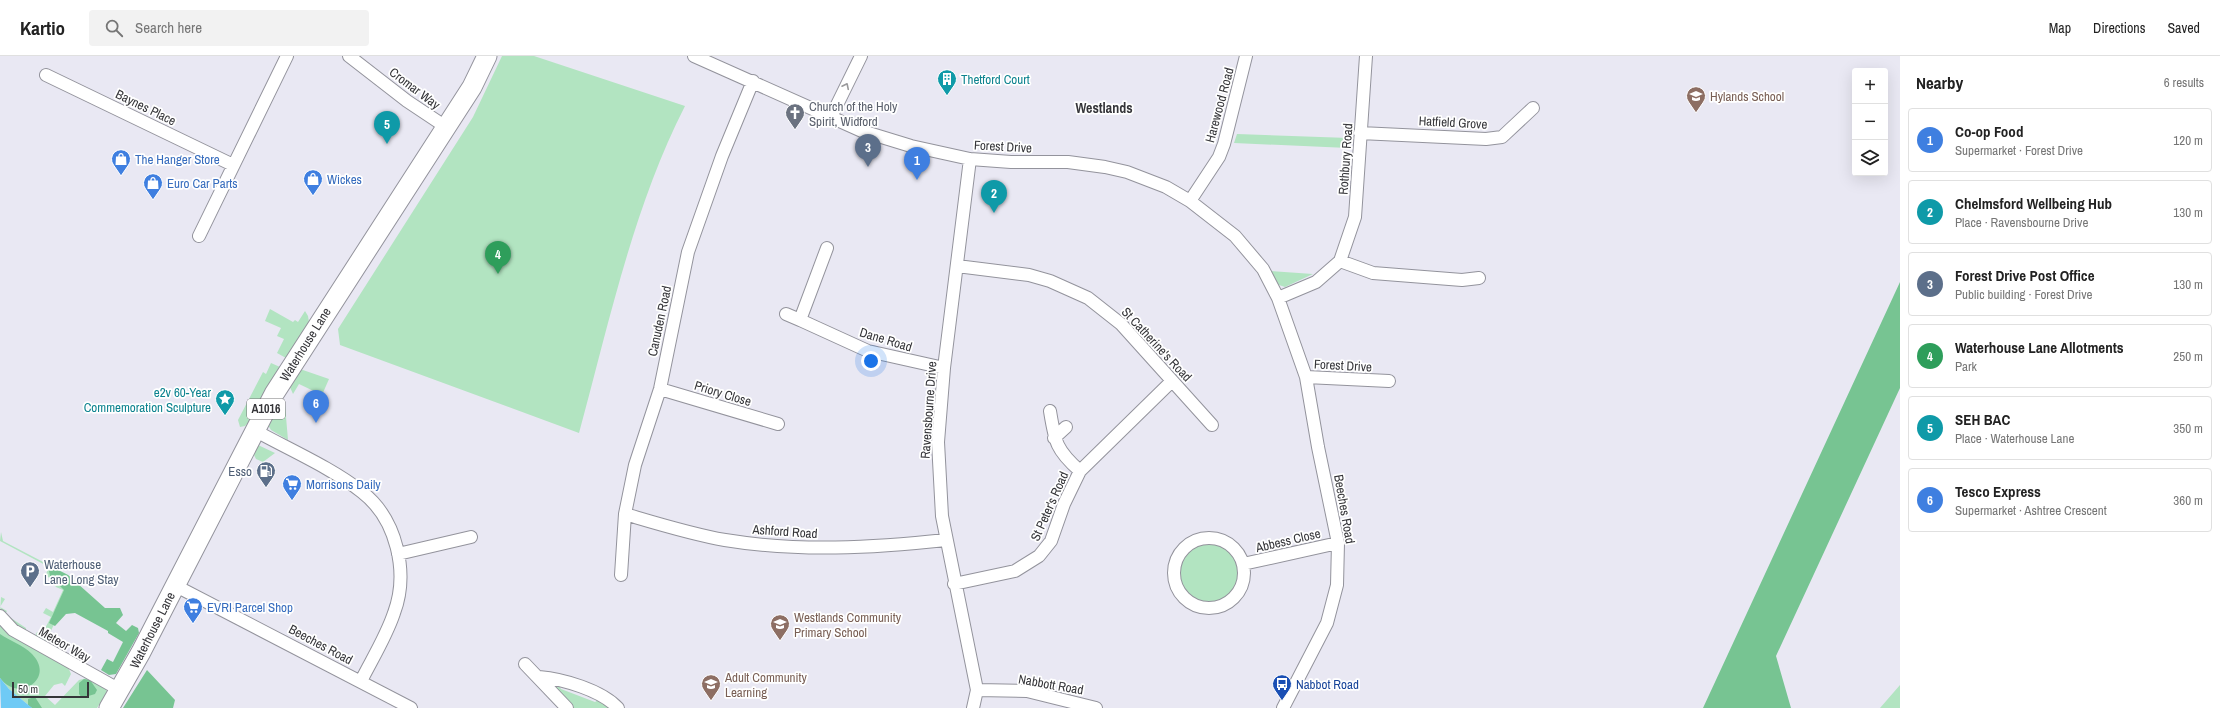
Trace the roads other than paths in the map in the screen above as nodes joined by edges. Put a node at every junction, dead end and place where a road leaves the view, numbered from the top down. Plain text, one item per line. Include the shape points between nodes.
1 (287, 56) edge
2 (349, 56) edge
3 (487, 56) edge
4 (694, 56) edge
5 (861, 56) edge
6 (1246, 56) edge
7 (1366, 56) edge
8 (46, 75) dead end
9 (753, 81) junction
10 (1533, 108) dead end
11 (831, 117) junction
12 (446, 126) junction
13 (1360, 132) junction
14 (970, 159) junction
15 (233, 166) junction
16 (1190, 201) junction
17 (199, 236) dead end
18 (827, 248) dead end
19 (1340, 261) junction
20 (957, 266) junction
21 (1479, 278) dead end
22 (1278, 298) junction
23 (786, 314) dead end
24 (800, 320) junction
25 (944, 368) junction
26 (1306, 376) junction
27 (1172, 381) junction
28 (1389, 381) dead end
29 (660, 389) junction
30 (1050, 411) dead end
31 (778, 424) dead end
32 (1212, 425) dead end
33 (1066, 427) dead end
34 (254, 430) junction
35 (1054, 438) junction
36 (1080, 471) junction
37 (626, 514) junction
38 (471, 537) dead end
39 (946, 540) junction
40 (1338, 543) junction
41 (398, 554) junction
42 (1243, 564) junction
43 (621, 575) dead end
44 (954, 584) junction
45 (174, 585) junction
46 (0, 616) edge
47 (525, 664) dead end
48 (539, 676) junction
49 (361, 681) junction
50 (120, 690) junction
51 (976, 690) junction
52 (109, 708) edge
53 (411, 708) edge
54 (567, 708) edge
55 (618, 708) edge
56 (973, 708) edge
57 (1096, 708) edge
58 (1283, 708) edge

1 - 15 street
2 - 12 street, Cromar Way via 407,101
3 - 12 main road, Waterhouse Lane / A1016 via 472,87
4 - 9 street, Forest Drive
11 -> 5 street
6 - 16 street, Harewood Road via 1219,157
7 - 13 street, Rothbury Road
8 - 15 street, Baynes Place
9 - 11 street, Forest Drive
9 - 29 street, Canuden Road via 722,156 688,252
10 - 13 street, Hatfield Grove via 1502,137 1486,139
11 - 14 street, Forest Drive via 889,140
12 - 34 main road, Waterhouse Lane / A1016 via 299,353
13 - 19 street, Rothbury Road via 1355,217
14 - 16 street, Forest Drive via 1068,162 1105,167 1147,179
14 - 20 street, Ravensbourne Drive
15 - 17 street
16 - 22 street, Forest Drive via 1235,236 1263,269
18 - 24 street
19 - 21 street via 1373,273 1462,280
19 - 22 street via 1316,282
20 - 25 street, Ravensbourne Drive
20 - 27 street, St Catherine's Road via 1029,275 1088,298 1121,324
22 - 26 street, Forest Drive
23 - 24 street, Dane Road
24 - 25 street, Dane Road via 868,351
25 - 39 street, Ravensbourne Drive via 938,442
26 - 28 street, Forest Drive
26 - 40 street, Beeches Road
27 - 32 street, St Catherine's Road
27 - 36 street, St Peter's Road
29 - 31 street, Priory Close
29 - 37 street, Canuden Road via 635,465
30 - 35 street, St Peter's Road
33 - 35 street
34 - 41 street via 363,492 387,522
34 - 45 main road, Waterhouse Lane / A1016
35 - 36 street, St Peter's Road via 1064,457
36 - 44 street, St Peter's Road via 1064,504 1051,541 1039,556 1014,571
37 - 39 street, Ashford Road via 704,536 777,546 833,548
37 - 43 street, Canuden Road
38 - 41 street
39 - 44 street, Ravensbourne Drive
40 - 42 street, Abbess Close
40 - 58 street, Beeches Road via 1337,585 1327,623
41 - 49 street via 400,586 395,613
42 - 42 street, Abbess Close via 1231,545 1216,539 1199,539 1188,544 1180,552 1173,573 1181,595 1190,603 1201,608 1213,608 1225,605 1238,593 1244,576
44 - 51 street, Ravensbourne Drive
45 - 49 street, Beeches Road
45 - 50 main road, Waterhouse Lane / A1016
46 - 50 street, Meteor Way via 13,630
47 - 48 street
48 - 54 street
48 - 55 street via 557,678 600,695
49 - 53 street, Beeches Road
50 - 52 main road, Waterhouse Lane / A1016
51 - 56 street, Ravensbourne Drive
51 - 57 street, Nabbott Road via 1026,691

